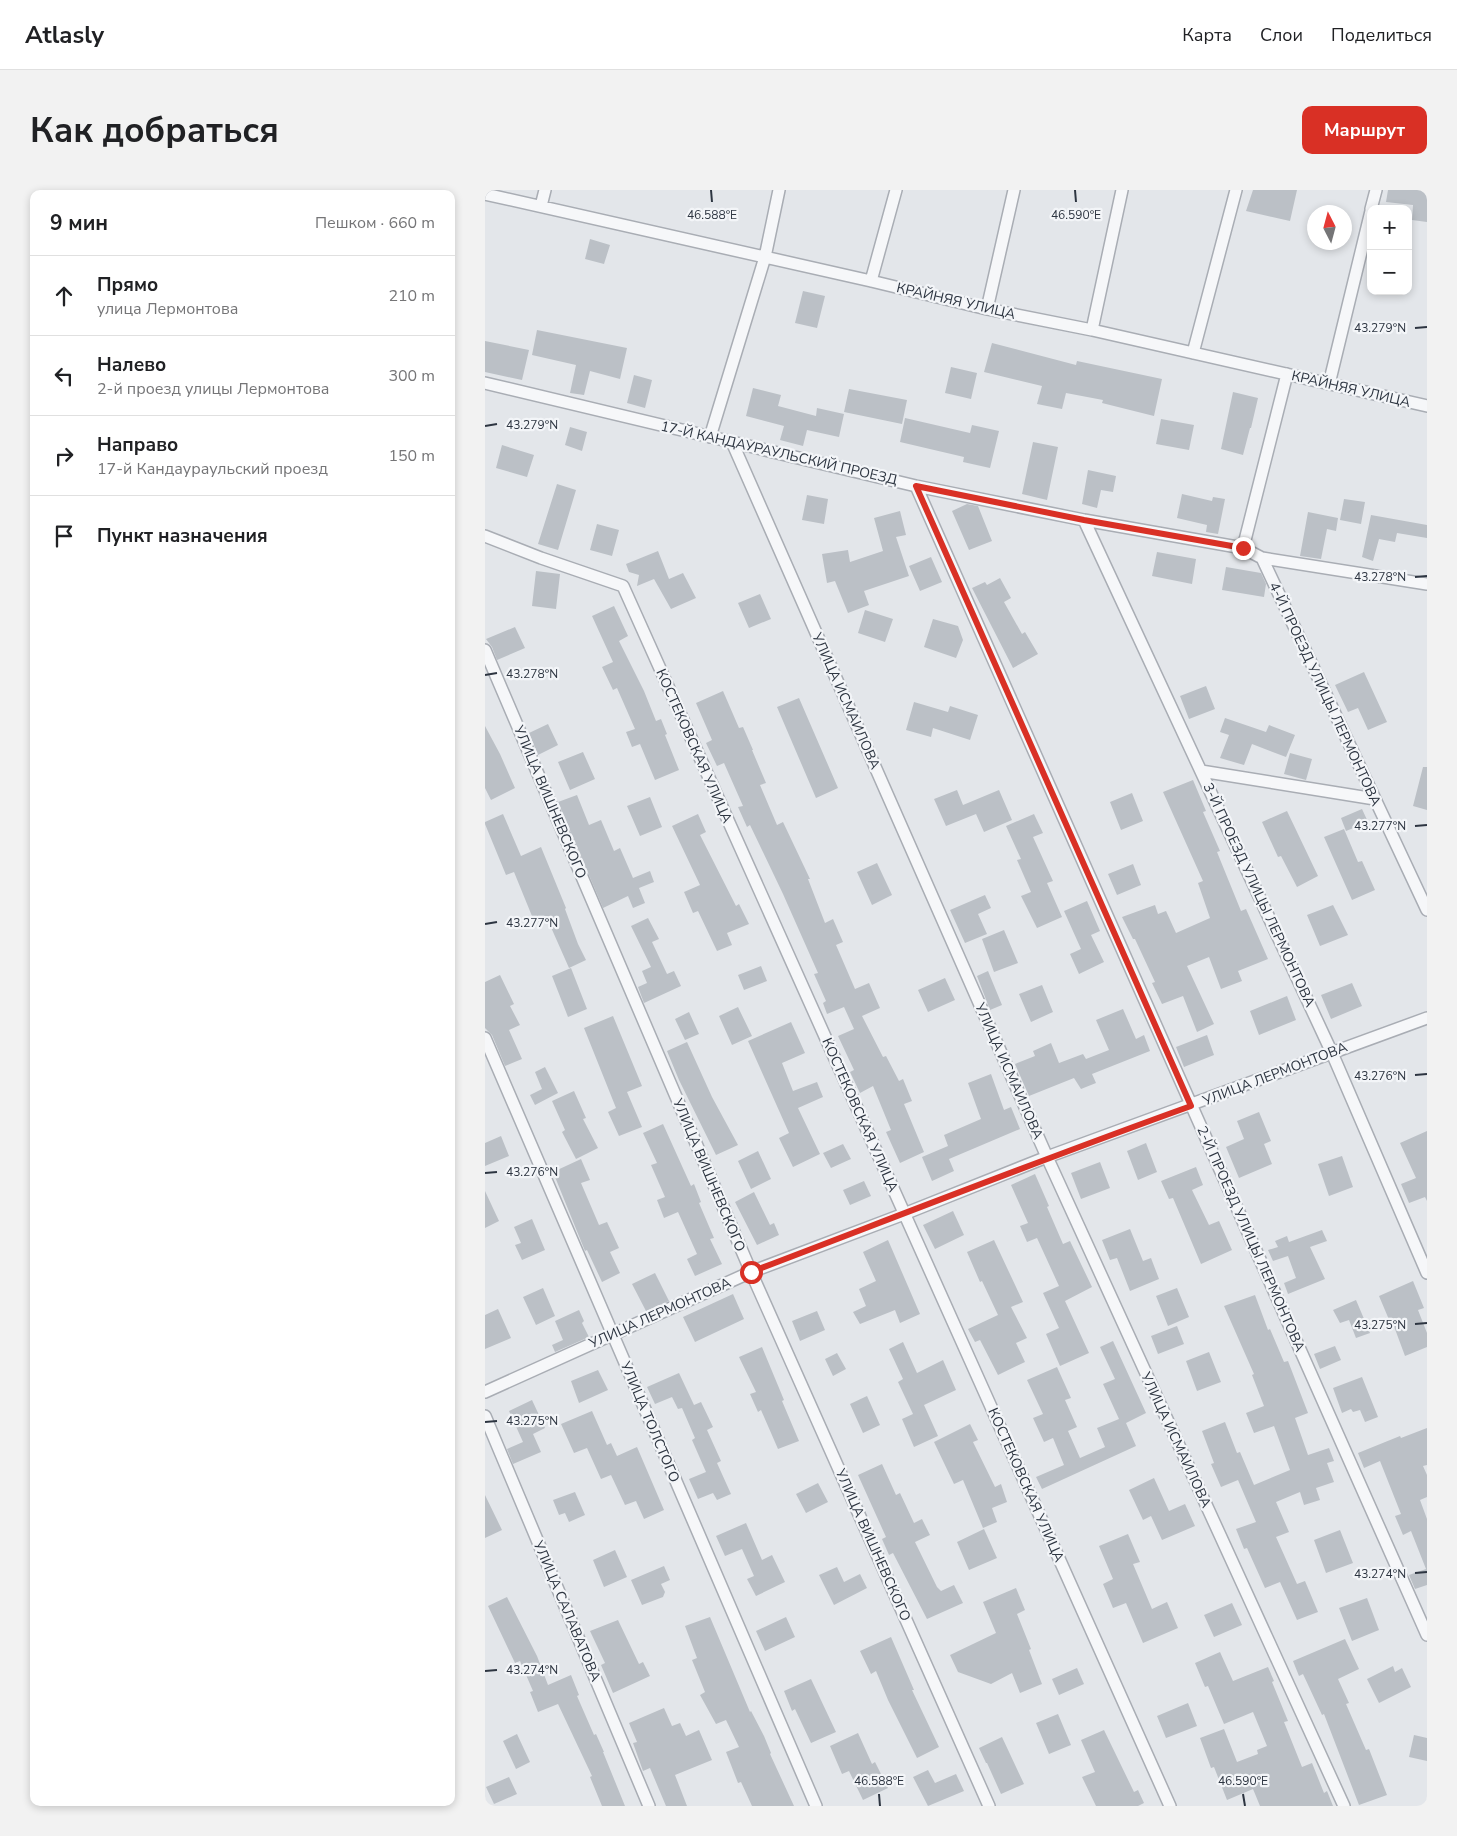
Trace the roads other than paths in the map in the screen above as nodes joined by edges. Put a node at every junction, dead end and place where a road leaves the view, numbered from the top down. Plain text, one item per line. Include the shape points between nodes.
1 (545, 190) edge
2 (779, 190) edge
3 (896, 190) edge
4 (1014, 190) edge
5 (1122, 190) edge
6 (1236, 190) edge
7 (1376, 190) edge
8 (485, 194) edge
9 (1372, 205) edge
10 (541, 206) junction
11 (1367, 227) edge
12 (765, 257) junction
13 (871, 281) junction
14 (987, 309) junction
15 (1092, 330) junction
16 (1193, 353) junction
17 (1287, 374) junction
18 (485, 383) edge
19 (1329, 384) junction
20 (1427, 406) edge
21 (710, 437) junction
22 (732, 442) junction
23 (916, 486) junction
24 (1084, 520) junction
25 (485, 536) edge
26 (1243, 548) junction
27 (1261, 558) junction
28 (1427, 584) edge
29 (485, 650) edge
30 (1201, 771) junction
31 (1375, 799) junction
32 (1427, 910) edge
33 (1427, 1018) edge
34 (485, 1038) edge
35 (1332, 1053) junction
36 (1191, 1106) junction
37 (1047, 1157) junction
38 (904, 1214) junction
39 (751, 1272) junction
40 (1427, 1273) edge
41 (613, 1334) junction
42 (485, 1392) edge
43 (485, 1416) edge
44 (1427, 1635) edge
45 (649, 1806) edge
46 (816, 1806) edge
47 (989, 1806) edge
48 (1170, 1806) edge
49 (1343, 1806) edge

1 - 10 street
2 - 12 street
3 - 13 street
4 - 14 street
5 - 15 street
6 - 16 street
7 - 9 street
8 - 10 street, КРАЙНЯЯ УЛИЦА
10 - 12 street, КРАЙНЯЯ УЛИЦА
11 - 19 street
12 - 13 street, КРАЙНЯЯ УЛИЦА
12 - 21 street
13 - 14 street, КРАЙНЯЯ УЛИЦА
14 - 15 street, КРАЙНЯЯ УЛИЦА
15 - 16 street, КРАЙНЯЯ УЛИЦА
16 - 17 street, КРАЙНЯЯ УЛИЦА
17 - 19 street, КРАЙНЯЯ УЛИЦА
17 - 26 street
18 - 21 street, 17-Й КАНДАУРАУЛЬСКИЙ ПРОЕЗД
19 - 20 street, КРАЙНЯЯ УЛИЦА
21 - 22 street, 17-Й КАНДАУРАУЛЬСКИЙ ПРОЕЗД
22 - 23 street, 17-Й КАНДАУРАУЛЬСКИЙ ПРОЕЗД
22 - 37 street, УЛИЦА ИСМАИЛОВА
23 - 24 street, 17-Й КАНДАУРАУЛЬСКИЙ ПРОЕЗД
23 - 36 street, 2-Й ПРОЕЗД УЛИЦЫ ЛЕРМОНТОВА
24 - 26 street, 17-Й КАНДАУРАУЛЬСКИЙ ПРОЕЗД
24 - 30 street, 3-Й ПРОЕЗД УЛИЦЫ ЛЕРМОНТОВА
25 - 38 street, КОСТЕКОВСКАЯ УЛИЦА via 623,586
26 - 27 street, 17-Й КАНДАУРАУЛЬСКИЙ ПРОЕЗД
27 - 28 street, 17-Й КАНДАУРАУЛЬСКИЙ ПРОЕЗД
27 - 31 street, 4-Й ПРОЕЗД УЛИЦЫ ЛЕРМОНТОВА
29 - 39 street, УЛИЦА ВИШНЕВСКОГО
30 - 31 street
30 - 35 street, 3-Й ПРОЕЗД УЛИЦЫ ЛЕРМОНТОВА
31 - 32 street, 4-Й ПРОЕЗД УЛИЦЫ ЛЕРМОНТОВА
33 - 35 street, УЛИЦА ЛЕРМОНТОВА
34 - 41 street, УЛИЦА ТОЛСТОГО
35 - 36 street, УЛИЦА ЛЕРМОНТОВА
35 - 40 street, 3-Й ПРОЕЗД УЛИЦЫ ЛЕРМОНТОВА
36 - 37 street, УЛИЦА ЛЕРМОНТОВА
36 - 44 street, 2-Й ПРОЕЗД УЛИЦЫ ЛЕРМОНТОВА
37 - 38 street, УЛИЦА ЛЕРМОНТОВА
37 - 49 street, УЛИЦА ИСМАИЛОВА
38 - 39 street, УЛИЦА ЛЕРМОНТОВА
38 - 48 street, КОСТЕКОВСКАЯ УЛИЦА
39 - 41 street, УЛИЦА ЛЕРМОНТОВА
39 - 47 street, УЛИЦА ВИШНЕВСКОГО
41 - 42 street, УЛИЦА ЛЕРМОНТОВА
41 - 46 street, УЛИЦА ТОЛСТОГО
43 - 45 street, УЛИЦА САЛАВАТОВА

